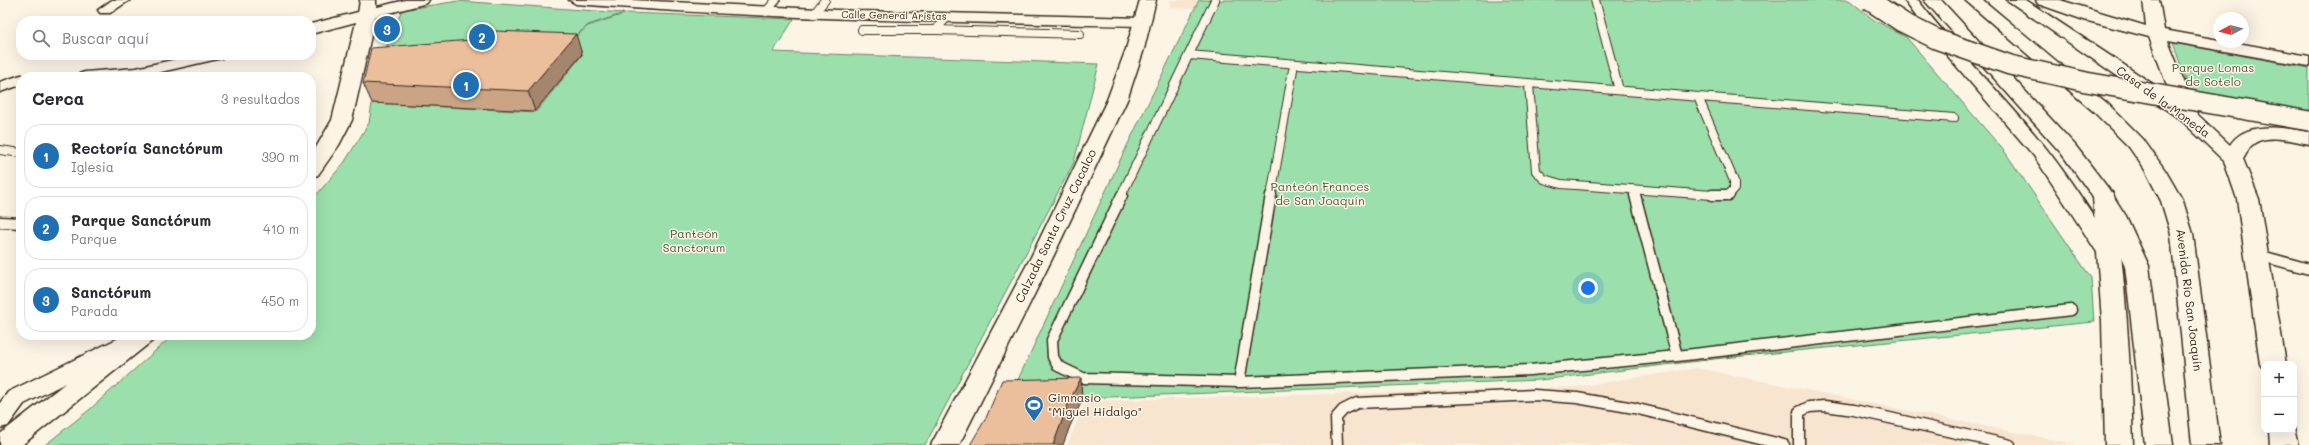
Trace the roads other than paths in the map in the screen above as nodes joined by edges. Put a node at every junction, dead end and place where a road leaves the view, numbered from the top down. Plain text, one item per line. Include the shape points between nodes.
1 (123, 0) edge
2 (422, 0) edge
3 (576, 0) edge
4 (776, 0) edge
5 (825, 0) edge
6 (1148, 0) edge
7 (1215, 0) edge
8 (1595, 0) edge
9 (1869, 0) edge
10 (1911, 0) edge
11 (1932, 0) edge
12 (1973, 0) edge
13 (2015, 0) edge
14 (2044, 0) edge
15 (2151, 0) edge
16 (368, 7) edge
17 (105, 10) dead end
18 (766, 12) junction
19 (814, 14) junction
20 (947, 17) junction
21 (1141, 22) junction
22 (316, 27) edge
23 (862, 30) dead end
24 (936, 30) junction
25 (1080, 34) dead end
26 (2156, 34) junction
27 (1189, 55) junction
28 (194, 60) edge
29 (2309, 61) edge
30 (1294, 64) junction
31 (140, 72) edge
32 (0, 80) edge
33 (16, 80) edge
34 (16, 82) edge
35 (1529, 85) junction
36 (0, 87) edge
37 (1619, 90) junction
38 (1698, 97) junction
39 (2188, 116) junction
40 (1954, 118) dead end
41 (2309, 121) edge
42 (2309, 138) edge
43 (0, 150) edge
44 (16, 152) edge
45 (2233, 159) junction
46 (316, 162) edge
47 (1634, 190) junction
48 (2104, 197) junction
49 (0, 222) edge
50 (16, 223) edge
51 (2257, 255) junction
52 (2112, 261) junction
53 (2309, 269) edge
54 (2071, 310) dead end
55 (132, 340) edge
56 (137, 340) edge
57 (1677, 356) junction
58 (2273, 361) edge
59 (1239, 382) junction
60 (8, 396) edge
61 (0, 420) edge
62 (2282, 433) edge
63 (4, 445) edge
64 (945, 445) edge
65 (1337, 445) edge
66 (1784, 445) edge
67 (1799, 445) edge
68 (2010, 445) edge
69 (2119, 445) edge
70 (2159, 445) edge
71 (2206, 445) edge
72 (2284, 445) edge

1 - 17 street
2 - 16 street
3 - 18 street, Calle General Aristas
4 - 18 lane
5 - 19 lane
6 - 21 main road, Calzada Santa Cruz Cacalco
7 - 27 lane
8 - 37 lane
9 - 41 main road, bridge via 1917,30 1953,47 2001,64 2049,75
10 - 52 street via 1968,70 2030,138 2064,185
11 - 48 main road via 2046,123
12 - 71 main road, Avenida Río San Joaquín via 2101,108 2136,143 2172,201 2182,234
13 - 39 main road, Casa de la Moneda
14 - 26 main road
15 - 26 main road
16 - 22 street
16 - 46 main road via 342,120
18 - 19 street, Calle General Aristas
19 - 20 street, Calle General Aristas
20 - 21 street, Calle General Aristas
20 - 24 lane
21 - 64 main road, Calzada Santa Cruz Cacalco via 1135,49 1117,100 1042,257
23 - 24 lane
24 - 25 lane
26 - 29 main road
26 - 39 main road
27 - 30 lane
27 - 59 lane via 1052,340 1051,357 1062,372 1083,378
28 - 31 street
30 - 35 lane
30 - 59 lane
32 - 33 street
34 - 36 street
35 - 37 lane
35 - 47 lane via 1536,171 1544,179 1561,184
37 - 38 lane
38 - 40 lane
38 - 47 lane via 1734,181 1734,189 1728,196
39 - 45 main road, Casa de la Moneda
42 - 45 main road via 2266,133 2252,136 2243,142
43 - 44 lane
45 - 51 main road, Casa de la Moneda via 2248,199
47 - 57 lane
48 - 52 main road
48 - 70 main road via 2129,242 2137,266
49 - 50 lane
51 - 53 lane
51 - 58 main road, Casa de la Moneda
52 - 69 main road via 2118,360
54 - 57 lane
55 - 60 street
56 - 63 main road
57 - 59 lane via 1530,370
60 - 61 street
62 - 72 main road
65 - 66 lane via 1333,423 1341,410 1357,404 1534,395 1577,398 1634,408
67 - 68 lane via 1799,412 1809,407 1825,406 1854,410

